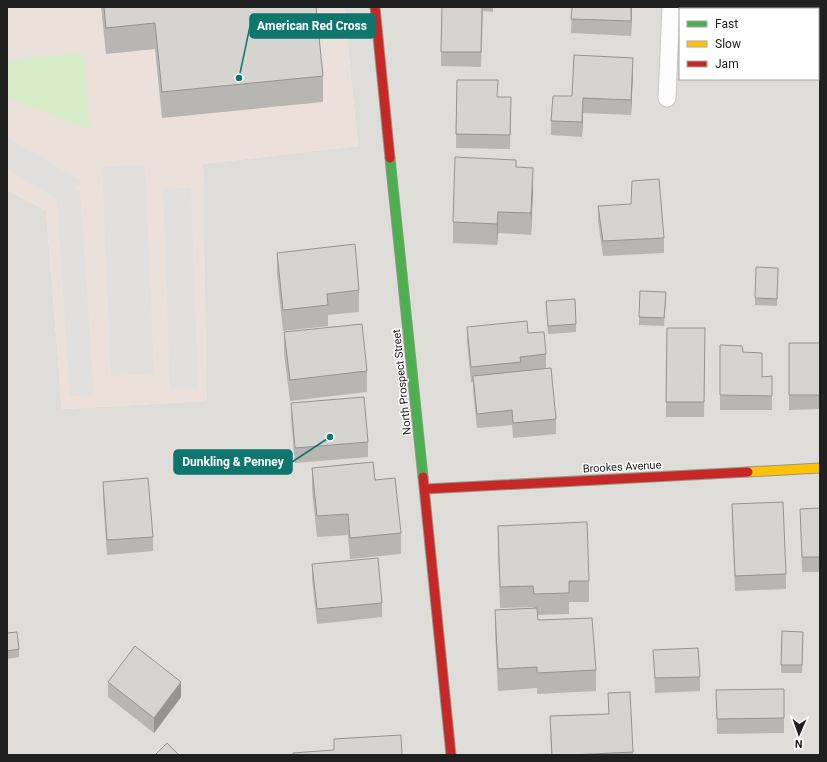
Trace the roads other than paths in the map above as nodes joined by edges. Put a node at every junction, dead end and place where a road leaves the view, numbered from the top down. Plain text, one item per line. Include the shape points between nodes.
1 (375, 7) edge
2 (671, 7) edge
3 (667, 98) dead end
4 (820, 468) edge
5 (425, 489) junction
6 (451, 755) edge

1 - 5 street, North Prospect Street
2 - 3 lane
4 - 5 street, Brookes Avenue
5 - 6 street, North Prospect Street

